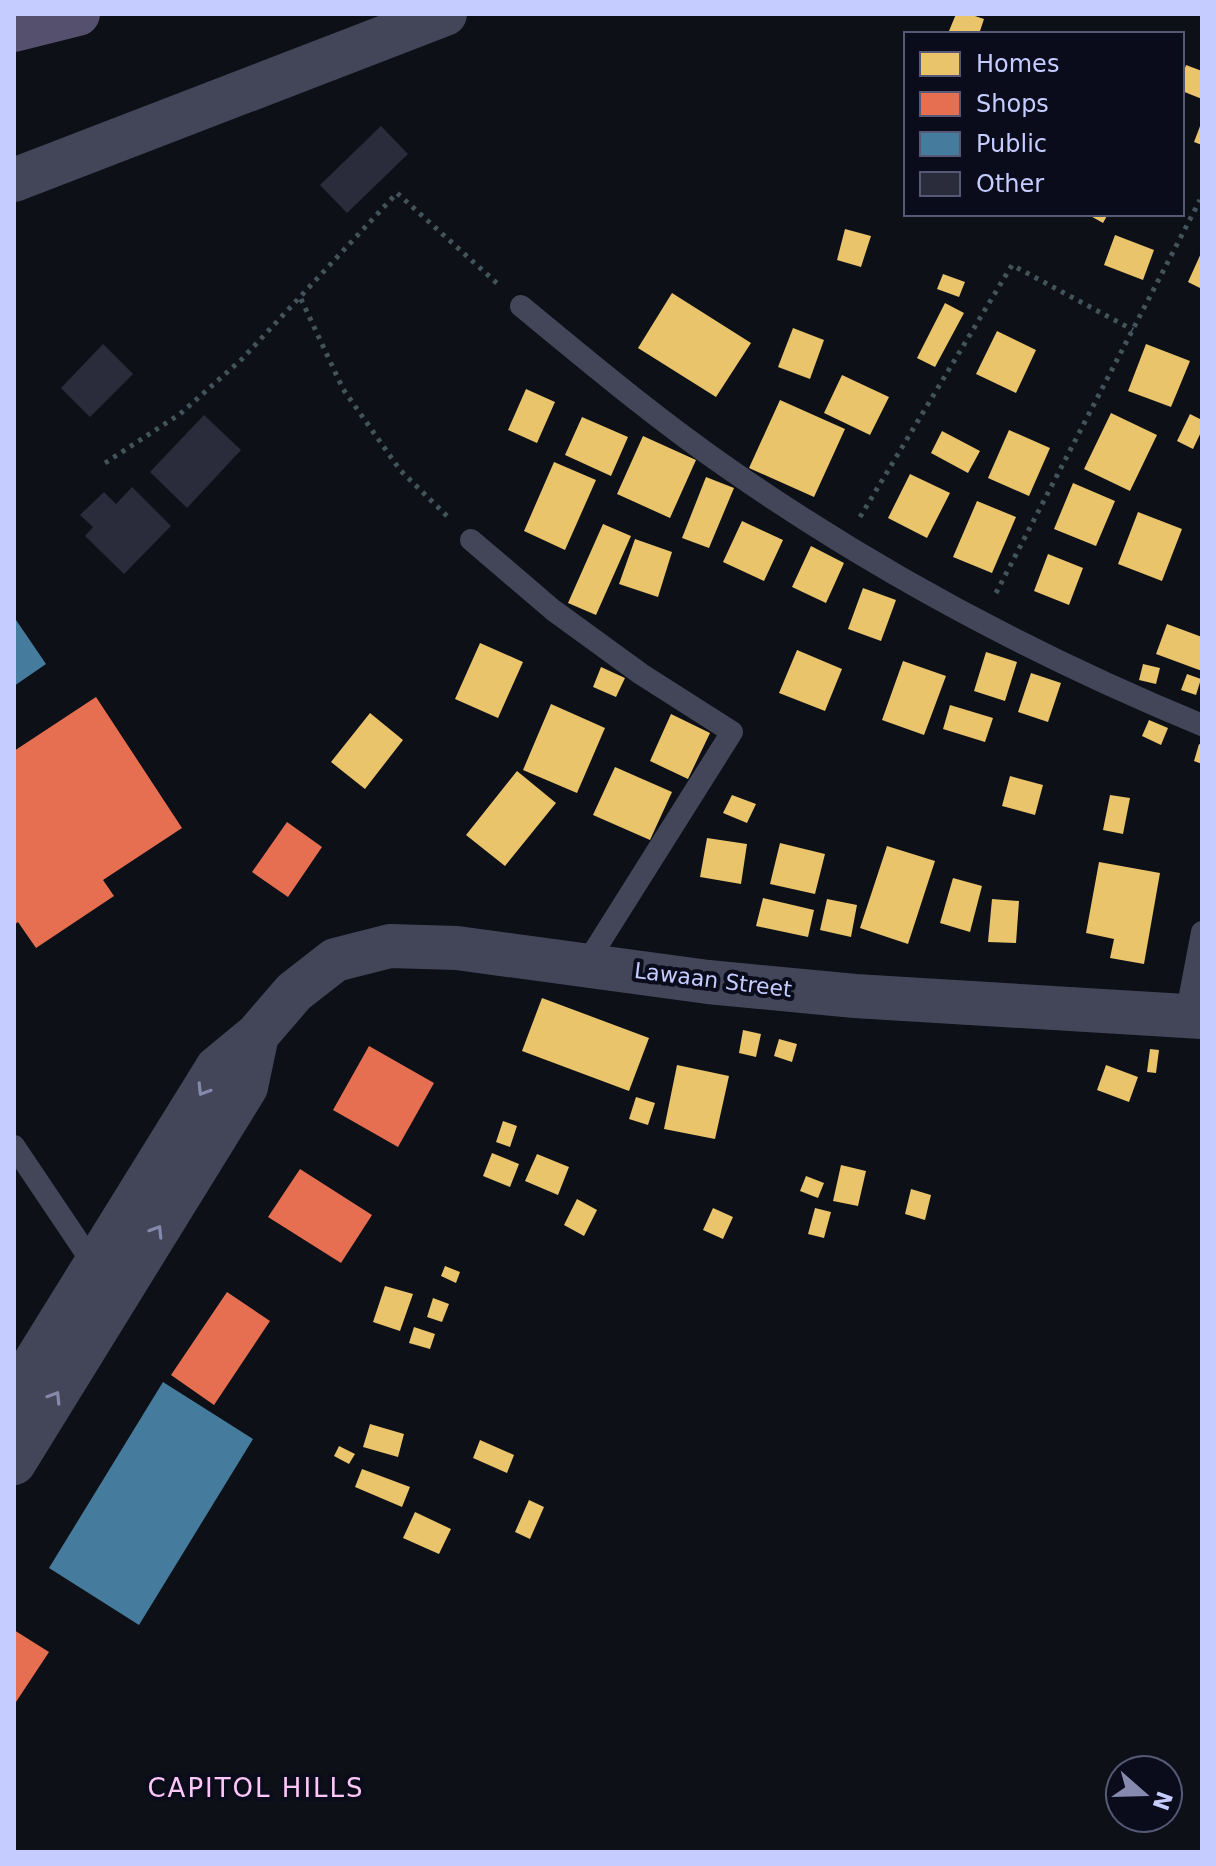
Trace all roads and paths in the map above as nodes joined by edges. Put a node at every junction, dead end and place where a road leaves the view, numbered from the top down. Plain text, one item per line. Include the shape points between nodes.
1 (78, 14) edge
2 (445, 14) edge
3 (14, 30) edge
4 (14, 180) edge
5 (1200, 200) edge
6 (301, 299) junction
7 (521, 306) joint
8 (1133, 330) junction
9 (105, 463) dead end
10 (471, 540) joint
11 (844, 544) junction
12 (980, 623) junction
13 (1202, 725) edge
14 (1202, 932) edge
15 (586, 964) junction
16 (1194, 1016) edge
17 (14, 1146) edge
18 (105, 1281) junction
19 (14, 1396) edge
20 (14, 1463) edge

1 - 3 main road
2 - 4 street
5 - 8 path
6 - 7 path via 397,193
6 - 9 path via 180,414
6 - 10 path via 343,389 376,436 400,470
7 - 11 lane via 624,391
8 - 11 path via 1012,265
8 - 12 path
10 - 15 lane via 566,620 732,732
11 - 12 lane
12 - 13 lane
14 - 16 lane
15 - 16 street, Lawaan Street via 855,996
15 - 18 street, Lawaan Street via 457,948 390,946 335,960 294,992 257,1035 246,1087
17 - 18 lane
18 - 19 street
20 -> 18 street

